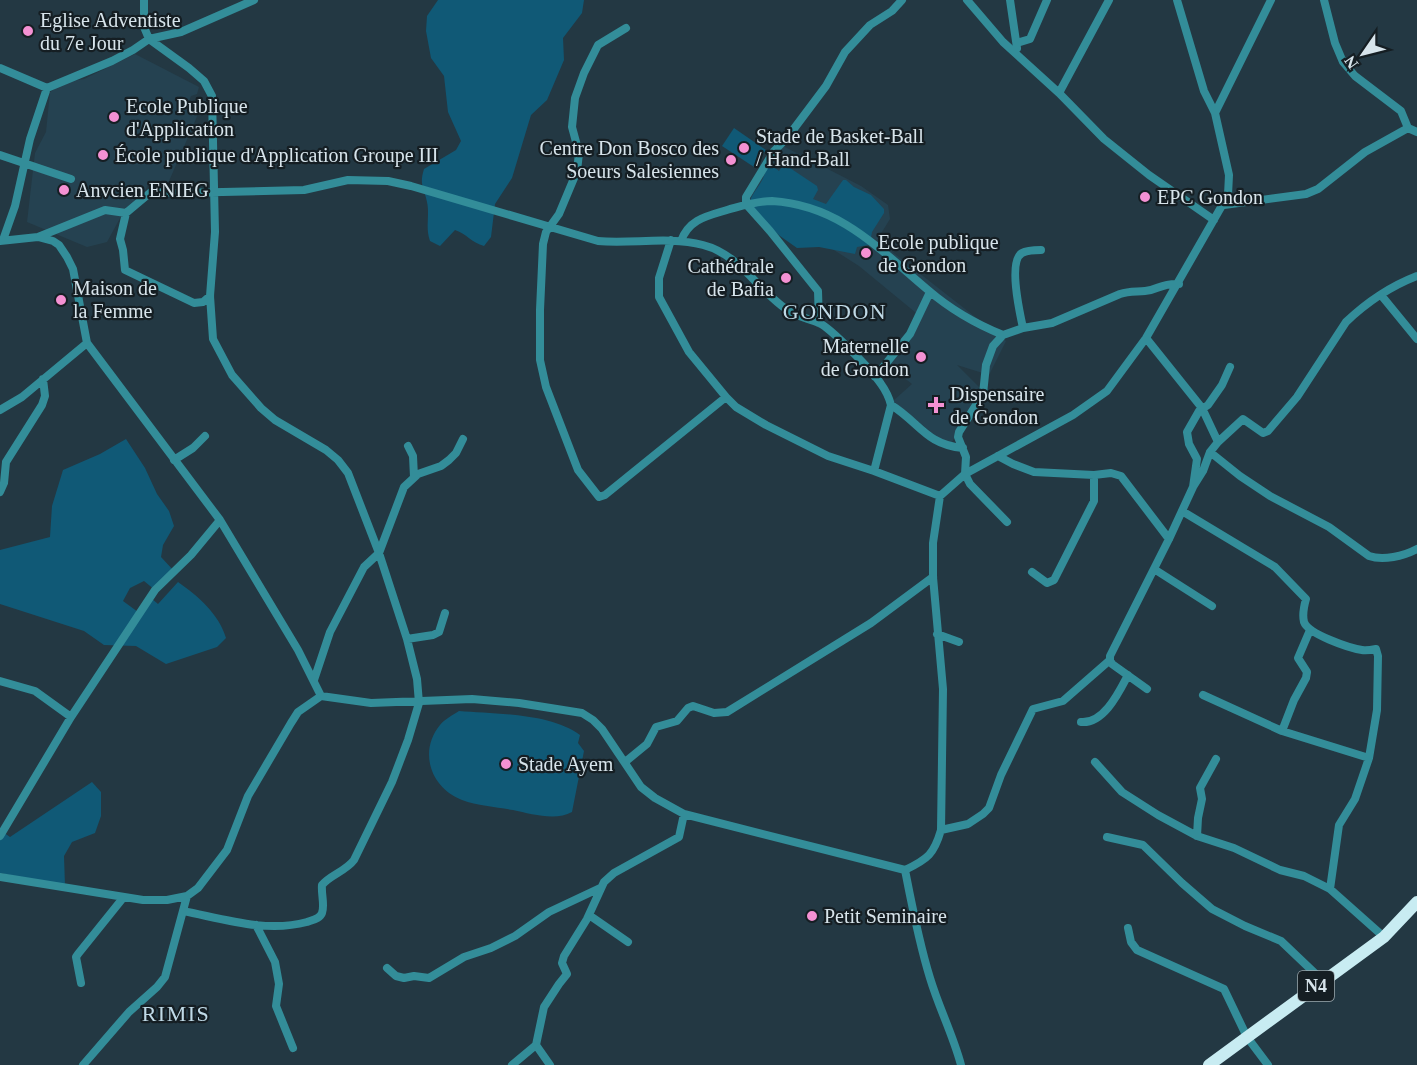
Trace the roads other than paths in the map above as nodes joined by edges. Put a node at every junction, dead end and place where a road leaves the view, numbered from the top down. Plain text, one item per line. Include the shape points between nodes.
1 (144, 0) edge
2 (254, 0) edge
3 (902, 0) edge
4 (967, 0) edge
5 (1010, 0) edge
6 (1047, 0) edge
7 (1109, 0) edge
8 (1177, 0) edge
9 (1271, 0) edge
10 (1324, 0) edge
11 (627, 28) dead end
12 (149, 39) junction
13 (1017, 43) junction
14 (1017, 54) junction
15 (0, 68) edge
16 (47, 88) junction
17 (1059, 93) junction
18 (1215, 113) junction
19 (1408, 128) junction
20 (1417, 132) edge
21 (0, 155) edge
22 (24, 163) junction
23 (71, 180) dead end
24 (215, 192) junction
25 (746, 204) junction
26 (1224, 205) junction
27 (126, 213) junction
28 (1214, 220) junction
29 (549, 227) junction
30 (38, 237) junction
31 (671, 240) junction
32 (1, 241) edge
33 (681, 241) junction
34 (1041, 250) dead end
35 (1417, 276) edge
36 (1179, 284) junction
37 (930, 292) junction
38 (1381, 295) junction
39 (210, 296) junction
40 (819, 323) junction
41 (1023, 328) junction
42 (1003, 335) junction
43 (1146, 338) junction
44 (1417, 339) edge
45 (87, 343) junction
46 (1230, 367) dead end
47 (875, 376) junction
48 (43, 379) junction
49 (726, 398) junction
50 (891, 405) junction
51 (1202, 408) junction
52 (0, 410) edge
53 (205, 436) dead end
54 (463, 439) dead end
55 (1218, 442) junction
56 (408, 446) dead end
57 (963, 448) junction
58 (1210, 452) junction
59 (998, 456) junction
60 (174, 460) junction
61 (874, 471) junction
62 (965, 474) junction
63 (1094, 475) junction
64 (414, 477) junction
65 (1193, 487) junction
66 (0, 492) edge
67 (940, 496) junction
68 (1182, 511) junction
69 (220, 520) junction
70 (1007, 522) dead end
71 (1169, 539) junction
72 (1417, 549) edge
73 (379, 553) junction
74 (1154, 569) junction
75 (1032, 572) dead end
76 (933, 577) junction
77 (1212, 606) dead end
78 (445, 614) dead end
79 (1310, 630) junction
80 (937, 634) junction
81 (406, 639) junction
82 (959, 642) dead end
83 (1110, 660) junction
84 (1128, 675) junction
85 (314, 680) junction
86 (0, 681) edge
87 (1147, 689) dead end
88 (1203, 695) dead end
89 (321, 696) junction
90 (419, 703) junction
91 (71, 717) junction
92 (1081, 722) dead end
93 (1282, 731) junction
94 (1369, 758) junction
95 (1215, 759) dead end
96 (625, 762) junction
97 (1095, 762) dead end
98 (684, 814) junction
99 (941, 830) junction
100 (0, 836) edge
101 (1197, 836) junction
102 (1107, 837) dead end
103 (905, 870) junction
104 (0, 877) edge
105 (600, 888) junction
106 (1330, 889) junction
107 (187, 896) junction
108 (123, 898) junction
109 (1417, 902) edge
110 (183, 911) junction
111 (589, 915) junction
112 (256, 925) junction
113 (1128, 928) dead end
114 (1384, 937) junction
115 (628, 942) dead end
116 (387, 968) dead end
117 (1323, 981) junction
118 (81, 983) dead end
119 (1247, 1037) junction
120 (536, 1045) junction
121 (293, 1048) dead end
122 (83, 1065) edge
123 (512, 1065) edge
124 (550, 1065) edge
125 (961, 1065) edge
126 (1209, 1065) edge
127 (1268, 1065) edge

1 - 12 street via 144,27
2 - 12 street via 181,32
3 - 25 street via 870,25 845,52 819,96 774,151 746,197
4 - 14 street
5 - 13 street
6 - 13 street via 1030,39
7 - 17 street
8 - 18 street via 1204,91
9 - 18 street
10 - 19 street via 1343,62 1401,111
11 - 29 street via 598,45 584,73 575,98 572,127 579,153 577,171 559,214
12 - 16 street via 112,61
12 - 24 street via 204,81 212,96
13 - 14 street
14 - 17 street
15 - 16 street
16 - 22 street
17 - 28 street via 1104,139
18 - 26 street via 1230,184
19 - 20 street
19 - 26 street via 1365,152 1318,189
21 - 22 street
22 - 23 street
22 - 32 street via 15,206
24 - 27 street via 151,192
24 - 29 street via 304,190 348,180 388,181
24 - 39 street
25 - 33 street via 698,218
25 - 37 street via 790,204 845,222
25 - 40 street via 818,291
26 - 28 street
27 - 30 street via 105,210
27 - 39 street via 120,239 125,270 194,303 204,302
28 - 36 street
29 - 31 street via 598,241
29 - 49 street via 543,244 540,360 546,387 578,470 593,492 599,497 605,495
30 - 32 street
30 - 45 street via 59,245 73,269
31 - 33 street
31 - 49 street via 659,278 659,297 689,352
33 - 40 street via 723,253 786,309 804,320
34 - 41 street via 1021,253 1016,261
35 - 38 street
36 - 41 street via 1120,294 1052,323
36 - 43 street
37 - 42 street
37 - 47 street via 910,334
38 - 44 street
38 - 55 street via 1346,322 1297,397 1268,432 1263,433 1242,419
39 - 73 street via 213,339 232,375 268,414 338,460 356,489
40 - 47 street
41 - 42 street
42 - 57 street via 993,346 986,365 983,394 959,432
43 - 51 street
43 - 59 street via 1097,399
45 - 48 street
45 - 60 street
46 - 51 street via 1222,385
47 - 50 street
48 - 52 street
48 - 66 street via 42,405 6,462
49 - 61 street via 766,425 828,456
50 - 57 street via 934,440
50 - 61 street
51 - 55 street
51 - 65 street via 1187,432 1197,459
53 - 60 street
54 - 64 street via 456,453 441,466
55 - 58 street
56 - 64 street via 413,456
57 - 62 street
58 - 65 street
58 - 72 street via 1270,496 1329,527 1373,558 1399,556
59 - 62 street
59 - 63 street via 1034,472
60 - 69 street
61 - 67 street
62 - 67 street
62 - 70 street via 975,490
63 - 71 street via 1121,476
63 - 75 street via 1094,501 1054,580 1047,583
64 - 73 street via 404,487
65 - 68 street
67 - 76 street
68 - 71 street
68 - 79 street via 1275,567 1306,599 1304,623
69 - 85 street
69 - 91 street via 155,590
71 - 74 street
73 - 81 street
73 - 85 street via 364,567 330,632
74 - 77 street
74 - 83 street
76 - 80 street
76 - 96 street via 871,623 727,712 688,708 677,721 660,725 647,744
78 - 81 street via 439,633
79 - 93 street via 1298,658 1308,672
79 - 94 street via 1346,646 1364,651 1376,649 1377,710
80 - 82 street
80 - 99 street via 943,689
81 - 90 street
83 - 84 street
83 - 99 street via 1063,701 1033,709 989,808 968,824
84 - 87 street
84 - 92 street via 1108,708 1088,722
85 - 89 street
86 - 91 street via 35,691
88 - 93 street
89 - 90 street via 371,703
89 - 107 street via 298,712 248,796 227,850 198,888
90 - 96 street via 472,699 582,712 602,729
90 - 112 street via 397,770 354,860 322,885 322,914 291,926
91 - 100 street
93 - 94 street
94 - 106 street via 1355,799 1339,825
95 - 101 street via 1200,788
96 - 98 street via 641,787
97 - 101 street via 1122,792
98 - 103 street
98 - 105 street via 679,837 614,873
99 - 103 street via 932,854
101 - 106 street
102 - 117 street via 1143,845 1212,909 1281,941
103 - 125 street via 922,952
104 - 108 street
105 - 111 street
105 - 116 street via 429,978 404,978
106 - 114 street
107 - 108 street via 168,900
107 - 110 street
108 - 118 street via 78,954
109 - 114 highway, N4
110 - 112 street
110 - 122 street via 165,976
111 - 115 street
111 - 120 street via 564,956 562,963 567,974 544,1007
112 - 121 street via 275,962 279,984 276,1006
113 - 119 street via 1137,950 1224,989
114 - 117 highway, N4
117 - 119 highway, N4
119 - 126 highway, N4
119 - 127 street
120 - 123 street
120 - 124 street

